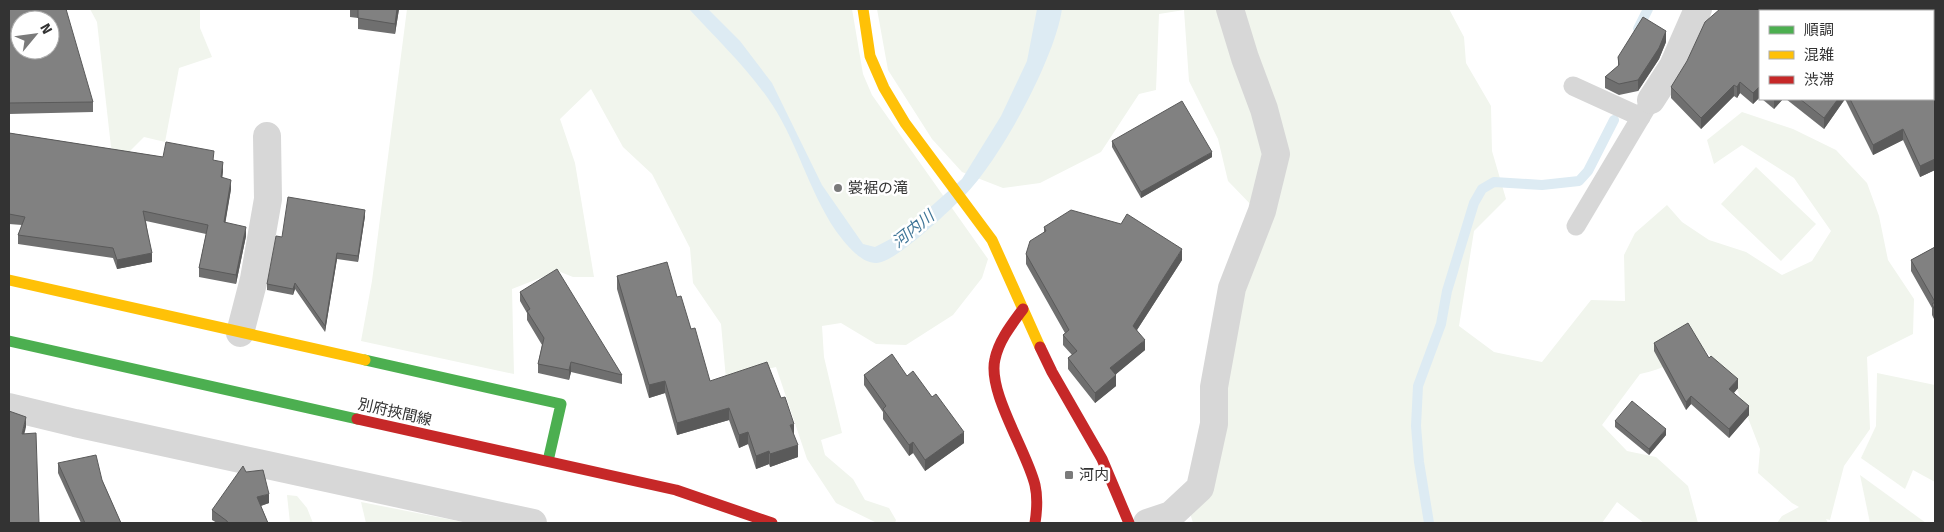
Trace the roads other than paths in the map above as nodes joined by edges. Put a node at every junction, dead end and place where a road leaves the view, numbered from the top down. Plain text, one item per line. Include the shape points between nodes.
1 (863, 9) edge
2 (1230, 9) edge
3 (1698, 9) edge
4 (1573, 86) dead end
5 (1646, 109) junction
6 (267, 136) dead end
7 (1576, 226) dead end
8 (9, 280) edge
9 (1023, 308) junction
10 (240, 333) junction
11 (9, 341) edge
12 (9, 407) edge
13 (548, 461) junction
14 (533, 523) edge
15 (772, 523) edge
16 (1035, 523) edge
17 (1129, 523) edge
18 (1148, 523) edge

1 - 9 street via 870,56 884,88 905,122 992,240
2 - 18 street via 1276,154 1262,211 1232,288 1214,387 1214,424 1200,488 1171,515
3 - 5 street via 1673,66
4 - 5 lane
5 - 7 lane
6 - 10 street via 268,199 254,279
8 - 10 street
9 - 16 street via 1005,333 994,360 997,390 1036,488 1038,510
9 - 17 street via 1052,372 1102,459
10 - 13 street via 561,404
11 - 13 street, 別府挾間線
12 - 14 street
13 - 15 street, 別府挾間線 via 676,490

